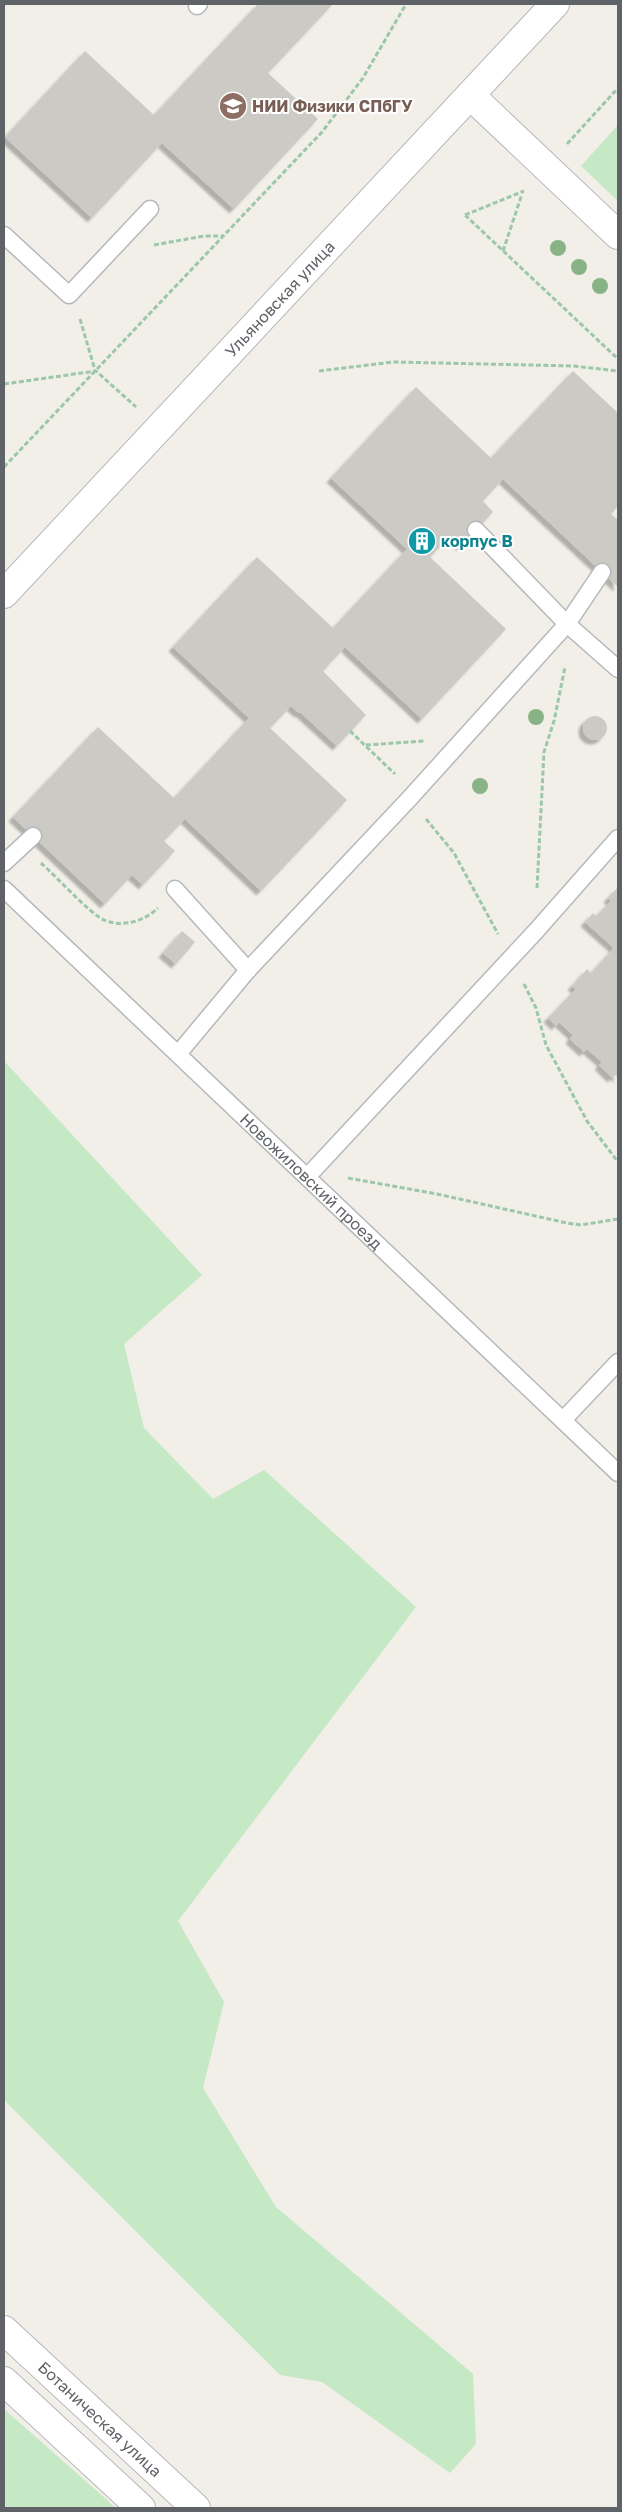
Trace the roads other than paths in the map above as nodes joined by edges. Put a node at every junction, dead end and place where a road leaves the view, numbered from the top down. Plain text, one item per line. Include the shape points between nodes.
1 (555, 4) edge
2 (470, 95) junction
3 (150, 209) dead end
4 (4, 235) edge
5 (618, 235) edge
6 (476, 530) dead end
7 (602, 572) dead end
8 (4, 594) edge
9 (567, 624) junction
10 (618, 669) edge
11 (618, 838) edge
12 (28, 841) road end
13 (4, 863) edge
14 (4, 889) edge
15 (176, 889) road end
16 (248, 970) junction
17 (178, 1054) junction
18 (307, 1177) junction
19 (618, 1362) edge
20 (563, 1420) junction
21 (618, 1472) edge
22 (4, 2330) edge
23 (4, 2381) edge
24 (141, 2508) edge
25 (196, 2508) edge

1 - 2 street, Ульяновская улица
2 - 5 street
2 - 8 street, Ульяновская улица
3 - 4 lane via 69,295
6 - 9 lane
7 - 9 lane
9 - 10 lane
9 - 16 lane
11 - 18 lane
12 - 13 lane
14 - 17 lane, Новожиловский проезд
15 - 16 lane
16 - 17 lane
17 - 18 lane, Новожиловский проезд
18 - 20 lane, Новожиловский проезд
19 - 20 lane
20 - 21 lane, Новожиловский проезд
22 - 25 street, Ботаническая улица
23 - 24 street

